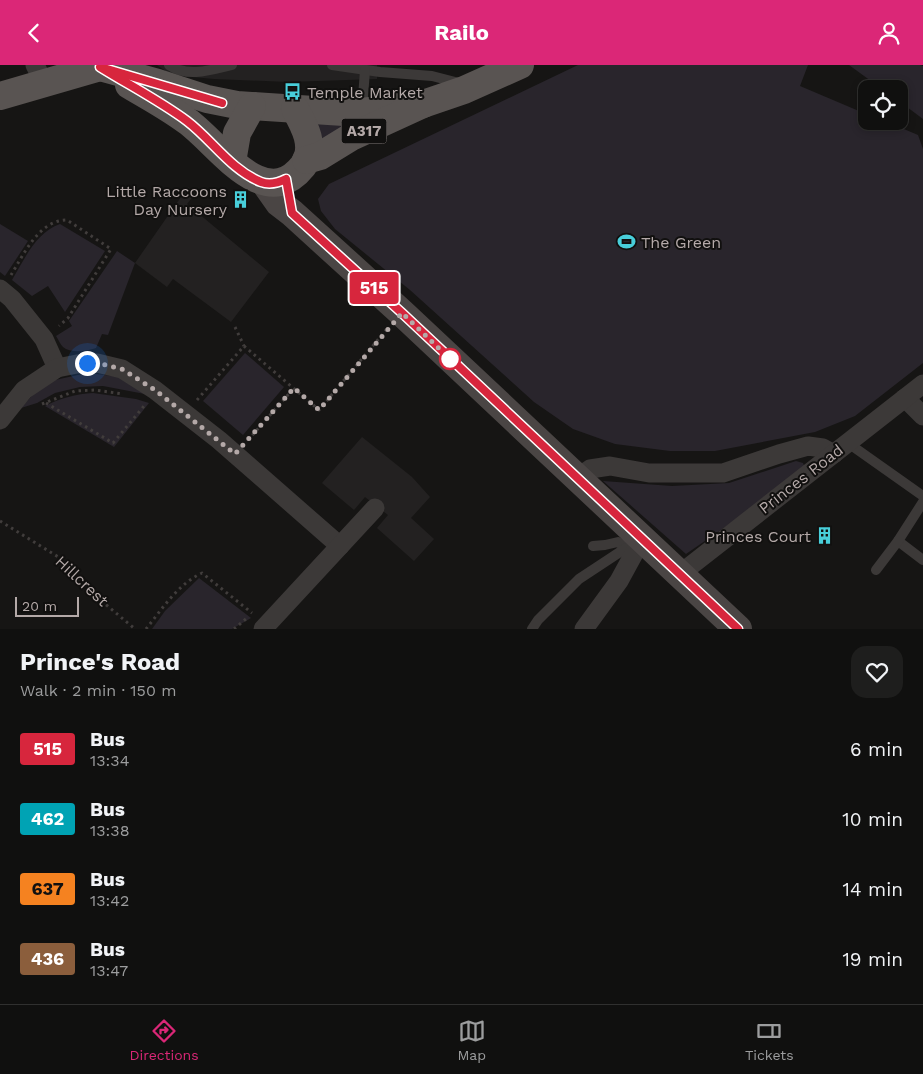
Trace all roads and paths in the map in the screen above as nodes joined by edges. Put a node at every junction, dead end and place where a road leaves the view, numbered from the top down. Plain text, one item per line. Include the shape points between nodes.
1 (169, 65) edge
2 (232, 65) edge
3 (332, 65) edge
4 (520, 65) edge
5 (100, 66) edge
6 (371, 69) edge
7 (39, 74) edge
8 (185, 81) junction
9 (471, 87) junction
10 (0, 96) edge
11 (423, 104) junction
12 (252, 106) junction
13 (295, 109) junction
14 (362, 112) junction
15 (306, 160) junction
16 (232, 162) junction
17 (276, 181) junction
18 (1, 290) edge
19 (402, 313) junction
20 (235, 327) dead end
21 (44, 339) junction
22 (244, 346) junction
23 (57, 368) junction
24 (923, 384) edge
25 (294, 388) junction
26 (128, 395) dead end
27 (905, 398) junction
28 (170, 401) junction
29 (46, 403) junction
30 (37, 407) dead end
31 (185, 413) junction
32 (923, 416) edge
33 (0, 420) edge
34 (841, 448) junction
35 (235, 454) junction
36 (577, 478) junction
37 (923, 496) edge
38 (923, 502) edge
39 (375, 508) dead end
40 (0, 521) edge
41 (898, 541) junction
42 (340, 546) junction
43 (593, 546) dead end
44 (636, 546) junction
45 (923, 560) edge
46 (876, 570) dead end
47 (680, 574) junction
48 (265, 627) edge
49 (135, 629) edge
50 (146, 629) edge
51 (532, 629) edge
52 (584, 629) edge
53 (738, 629) edge

1 - 8 lane
2 - 8 lane
3 - 6 lane
4 - 9 main road, A317
5 - 7 main road
5 - 8 main road, A317
5 - 16 main road via 187,121
6 - 9 lane via 432,76
6 - 14 lane
7 - 10 main road
8 - 12 main road, A317 via 222,103
9 - 11 main road, A317
11 - 14 main road, A317
11 - 15 main road, A317
12 - 13 main road, A317
12 - 16 main road via 237,133
13 - 14 main road, A317
13 - 15 main road via 308,138
15 - 17 main road via 298,171
16 - 17 main road via 247,174
17 - 19 main road via 292,213
18 - 21 street
18 - 21 path via 31,243 48,225 60,220 67,220 111,249 68,318
19 - 25 path via 319,410
19 - 36 main road
20 - 22 path
21 - 23 street
22 - 25 path
22 - 31 path
23 - 28 street via 97,363 122,369
23 - 33 street via 24,390
24 - 27 street, Princes Road
25 - 35 path
26 - 29 path via 95,390 75,391
27 - 32 street
27 - 34 street, Princes Road
28 - 29 path via 150,398 113,443
28 - 31 street
29 - 30 path
31 - 35 street
34 - 36 street via 808,446 723,473 649,473 610,466 590,469
34 - 37 lane
34 - 47 street, Princes Road
35 - 42 street
36 - 44 main road
38 - 41 lane
39 - 42 street
40 - 49 path, Hillcrest via 60,558 79,582
41 - 45 lane
41 - 46 lane
42 - 48 street
43 - 44 lane via 618,542
44 - 47 main road
44 - 51 lane via 580,579
44 - 52 street via 619,581
47 - 53 main road
48 - 50 path via 202,573 178,591

